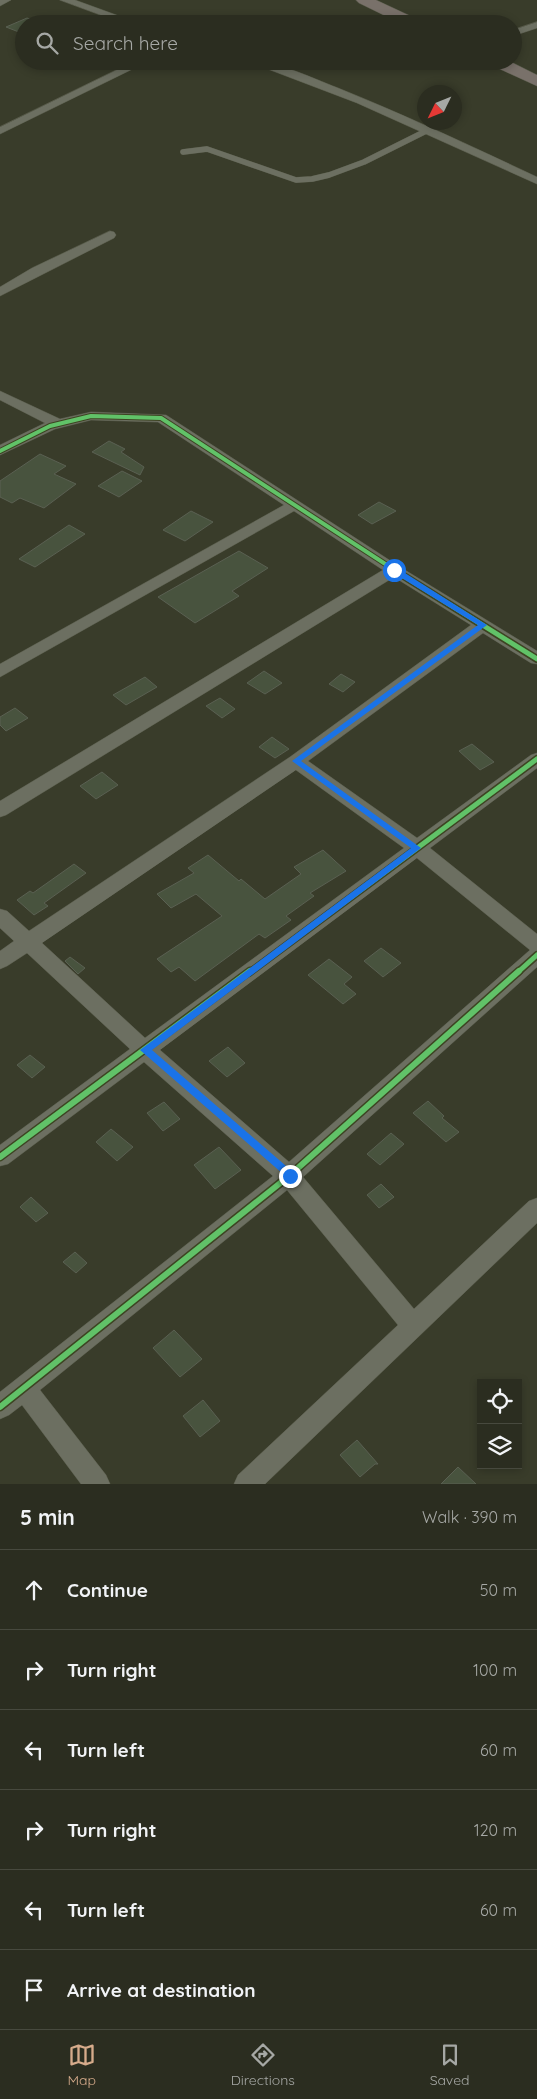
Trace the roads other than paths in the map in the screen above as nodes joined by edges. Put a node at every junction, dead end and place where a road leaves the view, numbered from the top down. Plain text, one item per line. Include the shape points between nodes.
1 (6, 0) edge
2 (65, 0) edge
3 (364, 0) edge
4 (0, 3) edge
5 (109, 15) edge
6 (396, 15) edge
7 (537, 25) edge
8 (522, 30) edge
9 (125, 70) edge
10 (279, 70) edge
11 (514, 70) edge
12 (537, 81) edge
13 (417, 125) edge
14 (428, 130) joint
15 (0, 131) edge
16 (183, 152) dead end
17 (537, 181) edge
18 (110, 235) dead end
19 (0, 292) edge
20 (0, 395) edge
21 (58, 424) junction
22 (0, 451) edge
23 (294, 505) junction
24 (394, 570) junction
25 (483, 625) junction
26 (537, 658) edge
27 (0, 671) edge
28 (537, 759) edge
29 (296, 761) junction
30 (0, 810) edge
31 (417, 848) junction
32 (0, 916) edge
33 (27, 942) junction
34 (537, 945) edge
35 (537, 955) edge
36 (0, 961) edge
37 (145, 1050) junction
38 (0, 1157) edge
39 (290, 1176) junction
40 (537, 1208) edge
41 (413, 1325) junction
42 (24, 1388) junction
43 (0, 1407) edge
44 (97, 1484) edge
45 (247, 1484) edge

1 - 4 street
2 - 5 street
3 - 6 highway
7 - 8 street
9 - 15 street
10 - 13 street
11 - 12 highway
14 - 16 lane via 326,177 307,180 296,180 207,149
14 - 17 street
18 - 19 street
20 - 21 street
21 - 22 street
21 - 23 street via 90,416 161,418
23 - 24 street
23 - 27 street
24 - 25 street
24 - 30 street
25 - 26 street
25 - 29 street
28 - 31 street
29 - 31 street
29 - 33 street
31 - 34 street
31 - 37 street
32 - 33 street
33 - 36 street
33 - 37 street
35 - 39 street
37 - 38 street
37 - 39 street
39 - 41 street
39 - 42 street
40 - 41 street
41 - 45 street
42 - 43 street
42 - 44 street

